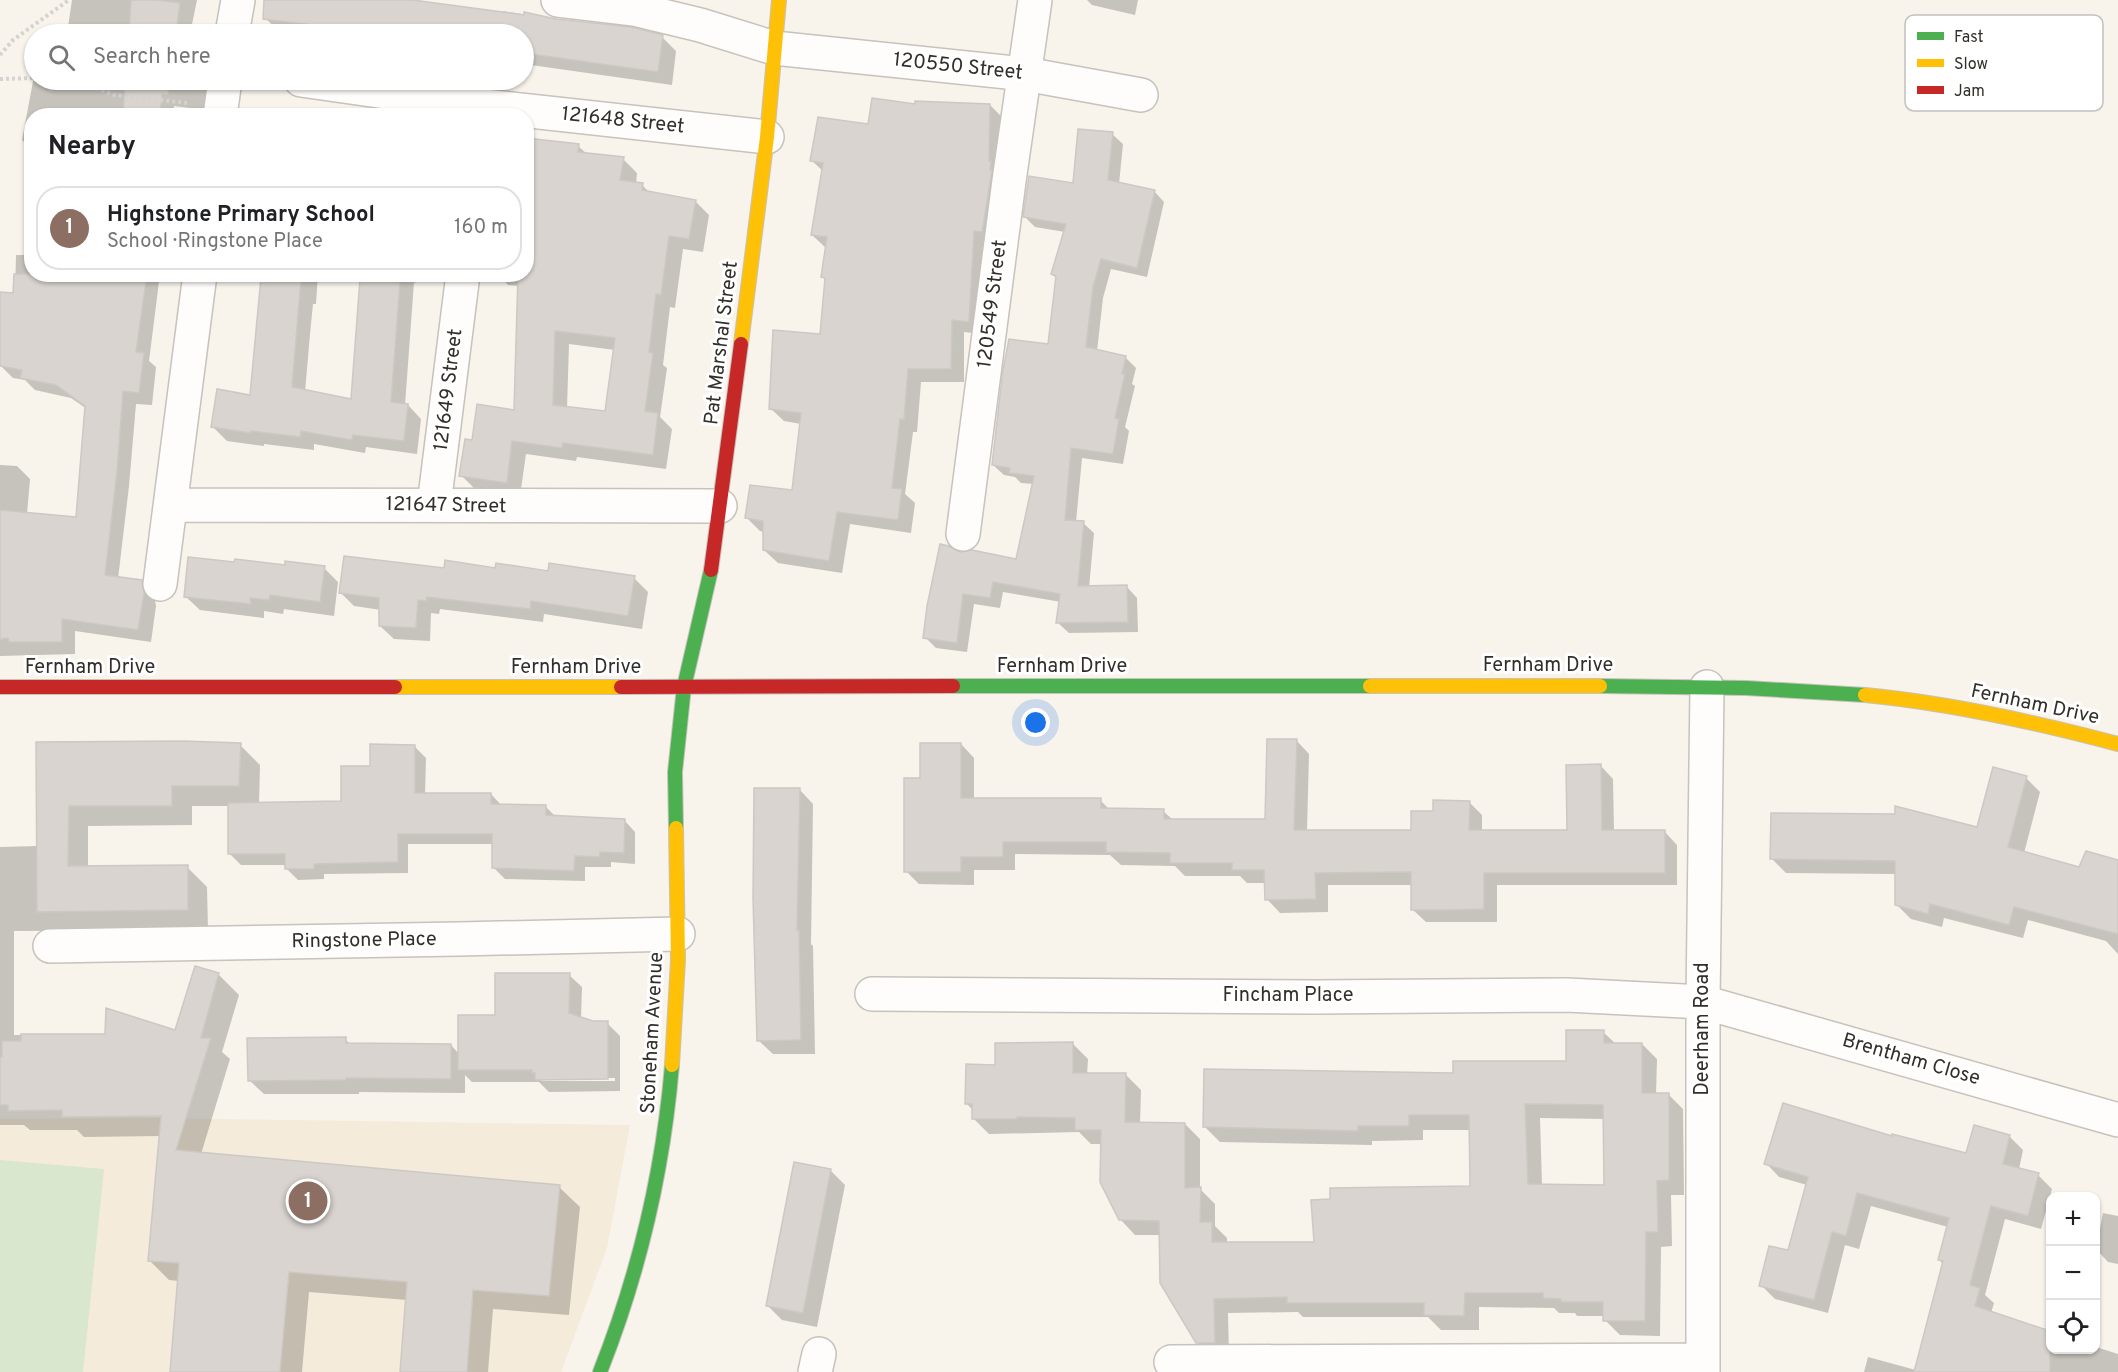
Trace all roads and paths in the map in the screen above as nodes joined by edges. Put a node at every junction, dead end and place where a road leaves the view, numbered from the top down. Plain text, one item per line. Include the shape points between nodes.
1 (69, 0) edge
2 (238, 0) edge
3 (558, 0) edge
4 (779, 0) edge
5 (1035, 0) edge
6 (35, 24) edge
7 (234, 24) edge
8 (24, 32) edge
9 (774, 48) junction
10 (0, 55) edge
11 (1025, 74) junction
12 (24, 79) edge
13 (0, 80) edge
14 (102, 90) edge
15 (360, 90) edge
16 (1141, 94) dead end
17 (222, 100) edge
18 (465, 108) edge
19 (534, 116) edge
20 (767, 137) junction
21 (199, 282) edge
22 (462, 282) edge
23 (434, 504) junction
24 (171, 506) junction
25 (720, 506) junction
26 (963, 534) dead end
27 (160, 584) dead end
28 (0, 687) edge
29 (684, 687) junction
30 (1707, 687) junction
31 (2118, 744) edge
32 (678, 933) junction
33 (50, 946) dead end
34 (872, 994) dead end
35 (1703, 1002) junction
36 (2118, 1120) edge
37 (1171, 1362) dead end
38 (1703, 1366) edge
39 (600, 1372) edge

1 - 6 path
2 - 7 street
3 - 9 street, 120550 Street via 634,9
4 - 9 street, Pat Marshal Street
5 - 11 street, 120549 Street
8 - 10 path
9 - 11 street, 120550 Street
9 - 20 street, Pat Marshal Street
11 - 16 street, 120550 Street
11 - 26 street, 120549 Street
12 - 13 path
14 - 17 path via 114,95
15 - 18 street, 121648 Street
19 - 20 street, 121648 Street
20 - 25 street, Pat Marshal Street
21 - 24 street
22 - 23 street, 121649 Street
23 - 24 street, 121647 Street
23 - 25 street, 121647 Street
24 - 27 street
25 - 29 street, Pat Marshal Street via 709,582
28 - 29 street, Fernham Drive
29 - 30 street, Fernham Drive
29 - 32 street, Stoneham Avenue via 675,772
30 - 31 street, Fernham Drive via 1872,696 1982,712
30 - 35 street, Deerham Road
32 - 33 street, Ringstone Place
32 - 39 street, Stoneham Avenue via 668,1114 657,1184 620,1321
34 - 35 street, Fincham Place via 1567,995
35 - 36 street, Brentham Close
35 - 38 street, Deerham Road
37 - 38 street

